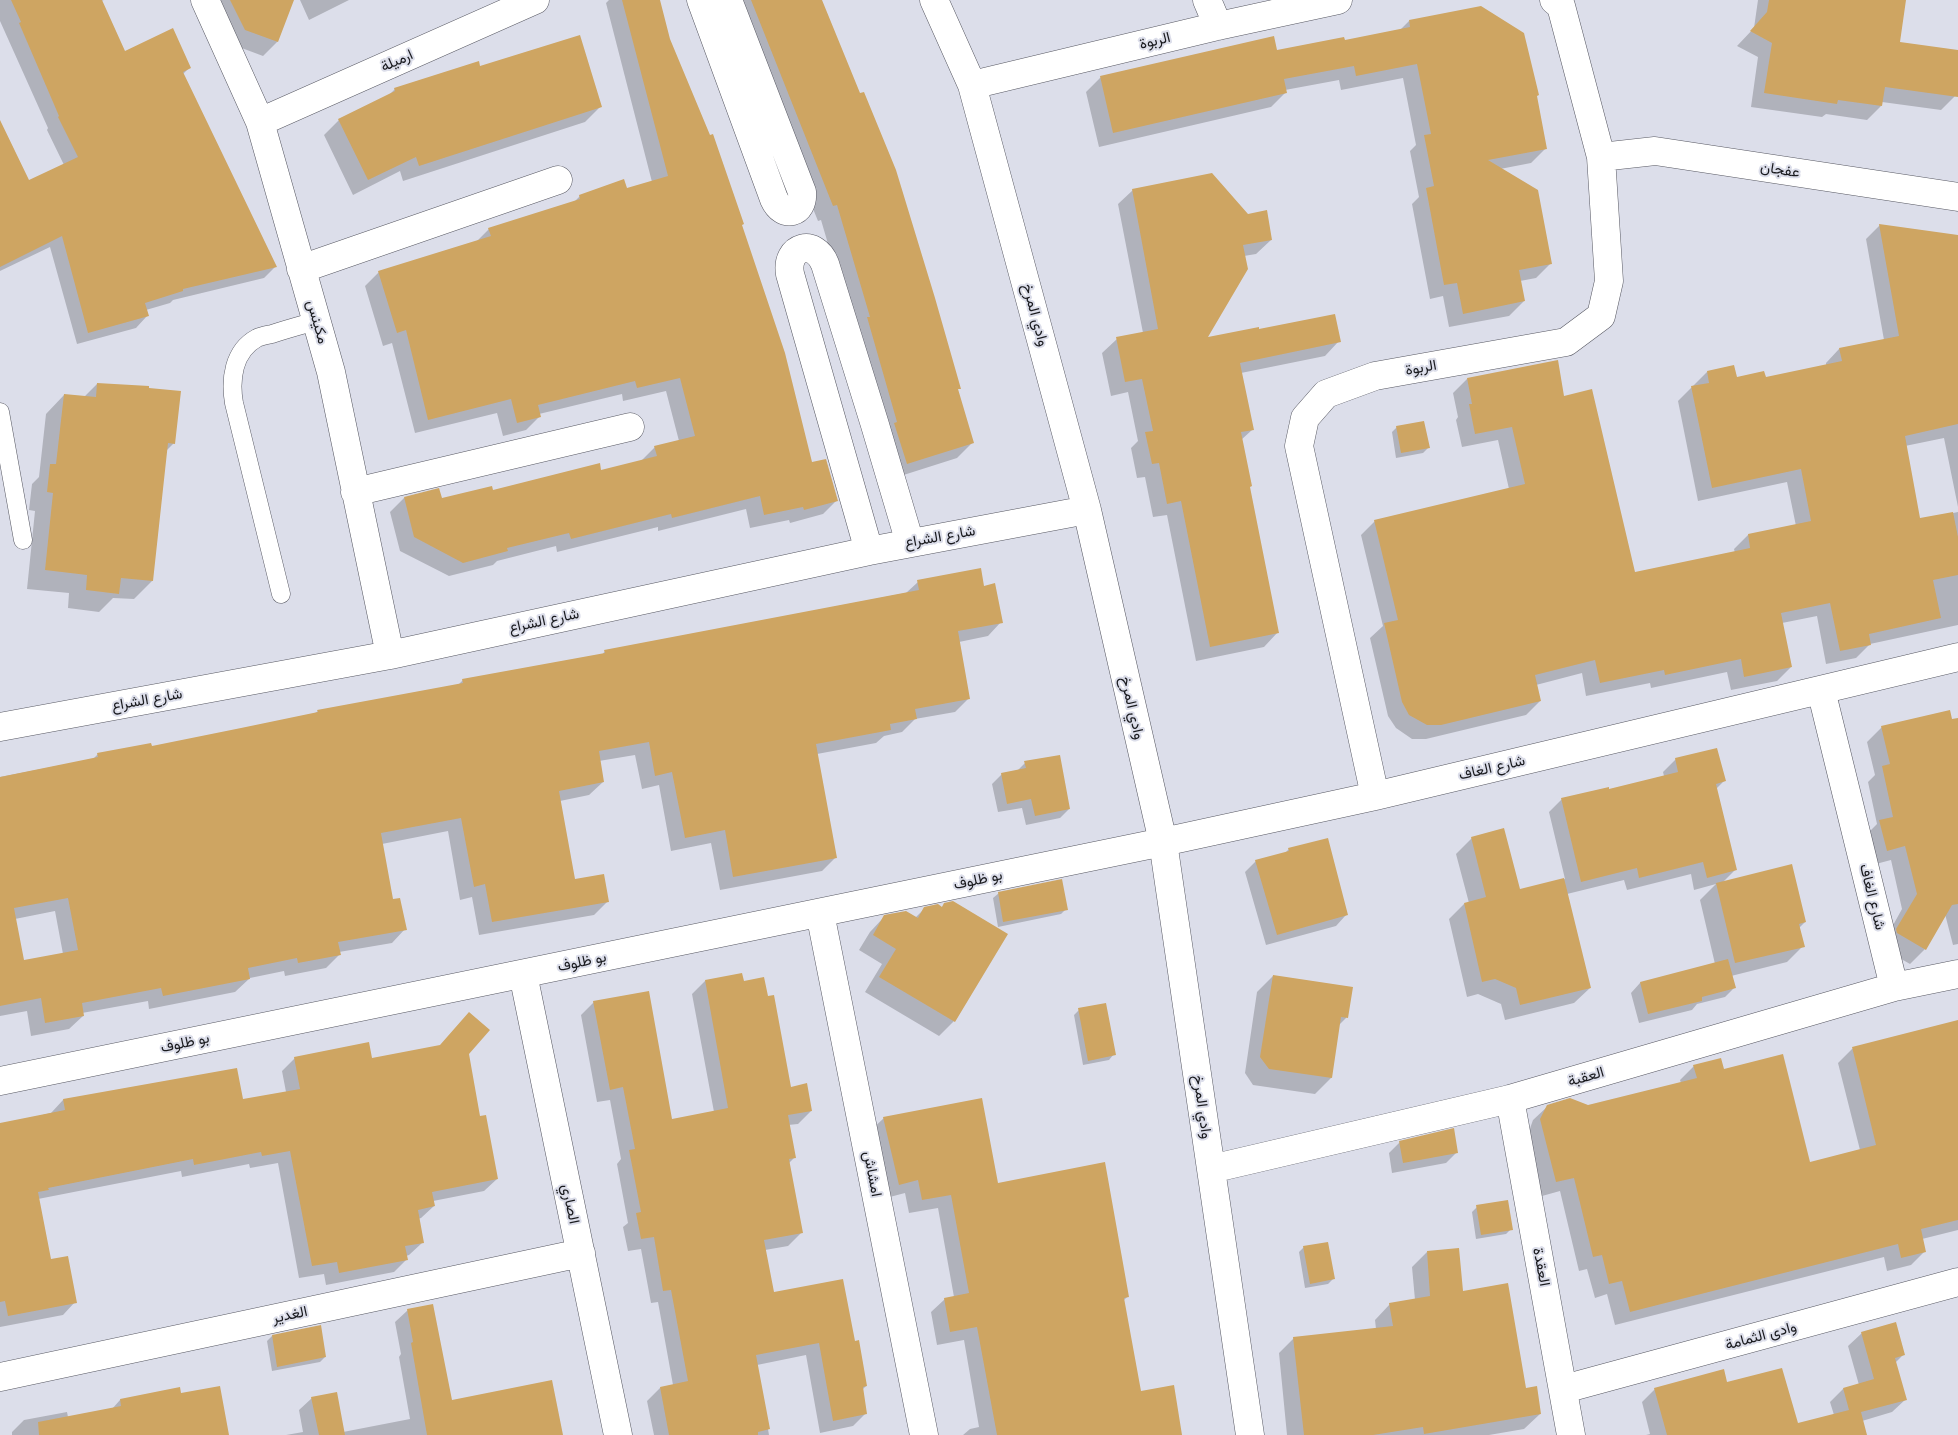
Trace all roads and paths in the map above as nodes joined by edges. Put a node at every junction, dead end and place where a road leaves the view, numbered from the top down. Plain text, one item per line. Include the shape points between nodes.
1 (205, 0) edge
2 (535, 0) edge
3 (701, 0) edge
4 (934, 0) edge
5 (1207, 0) edge
6 (1338, 0) edge
7 (1554, 0) edge
8 (733, 12) edge
9 (1218, 26) junction
10 (713, 34) junction
11 (972, 85) junction
12 (260, 122) junction
13 (777, 128) junction
14 (751, 137) junction
15 (1601, 157) junction
16 (558, 180) dead end
17 (1958, 197) edge
18 (301, 269) junction
19 (316, 321) junction
20 (847, 334) junction
21 (810, 344) junction
22 (0, 412) edge
23 (875, 425) junction
24 (630, 427) dead end
25 (836, 436) junction
26 (355, 492) junction
27 (1087, 510) junction
28 (23, 540) dead end
29 (910, 543) junction
30 (869, 551) junction
31 (281, 594) dead end
32 (390, 655) junction
33 (1958, 657) edge
34 (1820, 690) junction
35 (0, 727) edge
36 (1375, 796) junction
37 (1163, 842) junction
38 (820, 913) junction
39 (523, 974) junction
40 (1958, 974) edge
41 (1894, 987) junction
42 (0, 1081) edge
43 (1510, 1099) junction
44 (1211, 1169) junction
45 (580, 1253) junction
46 (1958, 1282) edge
47 (0, 1377) edge
48 (1564, 1389) junction
49 (618, 1435) edge
50 (924, 1435) edge
51 (1250, 1435) edge
52 (1571, 1435) edge

1 - 12 street, مكينس
2 - 12 street, ارميلة
3 - 10 street
4 - 11 street, وادي المرخ
5 - 9 street
6 - 9 street, الربوة
7 - 15 street, الربوة via 1561,6
8 - 10 street
8 - 13 street
9 - 11 street, الربوة
10 - 14 street
11 - 27 street, وادي المرخ
12 - 18 street, مكينس
13 - 14 street
13 - 14 street via 802,192 803,200 792,211 777,207
15 - 17 street, عفجان via 1655,151
15 - 36 street, الربوة via 1609,281 1601,316 1566,342 1375,376 1326,394 1305,418 1299,446
16 - 18 street
18 - 19 street, مكينس
19 - 26 street, مكينس via 331,372
19 - 31 lane via 257,338 246,348 233,373 234,403
20 - 21 street
20 - 21 street via 822,256 815,250 798,250 788,265
20 - 23 street
21 - 25 street
22 - 28 lane
23 - 25 street
23 - 29 street
24 - 26 street
25 - 30 street
26 - 32 street, مكينس
27 - 29 street, شارع الشراع
27 - 37 street, وادي المرخ
29 - 30 street, شارع الشراع
30 - 32 street, شارع الشراع
32 - 35 street, شارع الشراع
33 - 34 street, شارع الغاف
34 - 36 street, شارع الغاف
34 - 41 street, شارع الغاف
36 - 37 street, شارع الغاف
37 - 38 street, بو ظلوف
37 - 44 street, وادي المرخ
38 - 39 street, بو ظلوف
38 - 50 street, امشاش
39 - 42 street, بو ظلوف
39 - 45 street, الصاري
40 - 41 street, العقبة
41 - 43 street, العقبة
43 - 44 street, العقبة
43 - 48 street, العقدة
44 - 51 street, وادي المرخ
45 - 47 street, الغدير
45 - 49 street, الصاري
46 - 48 street, وادى الثمامة
48 - 52 street, العقدة

